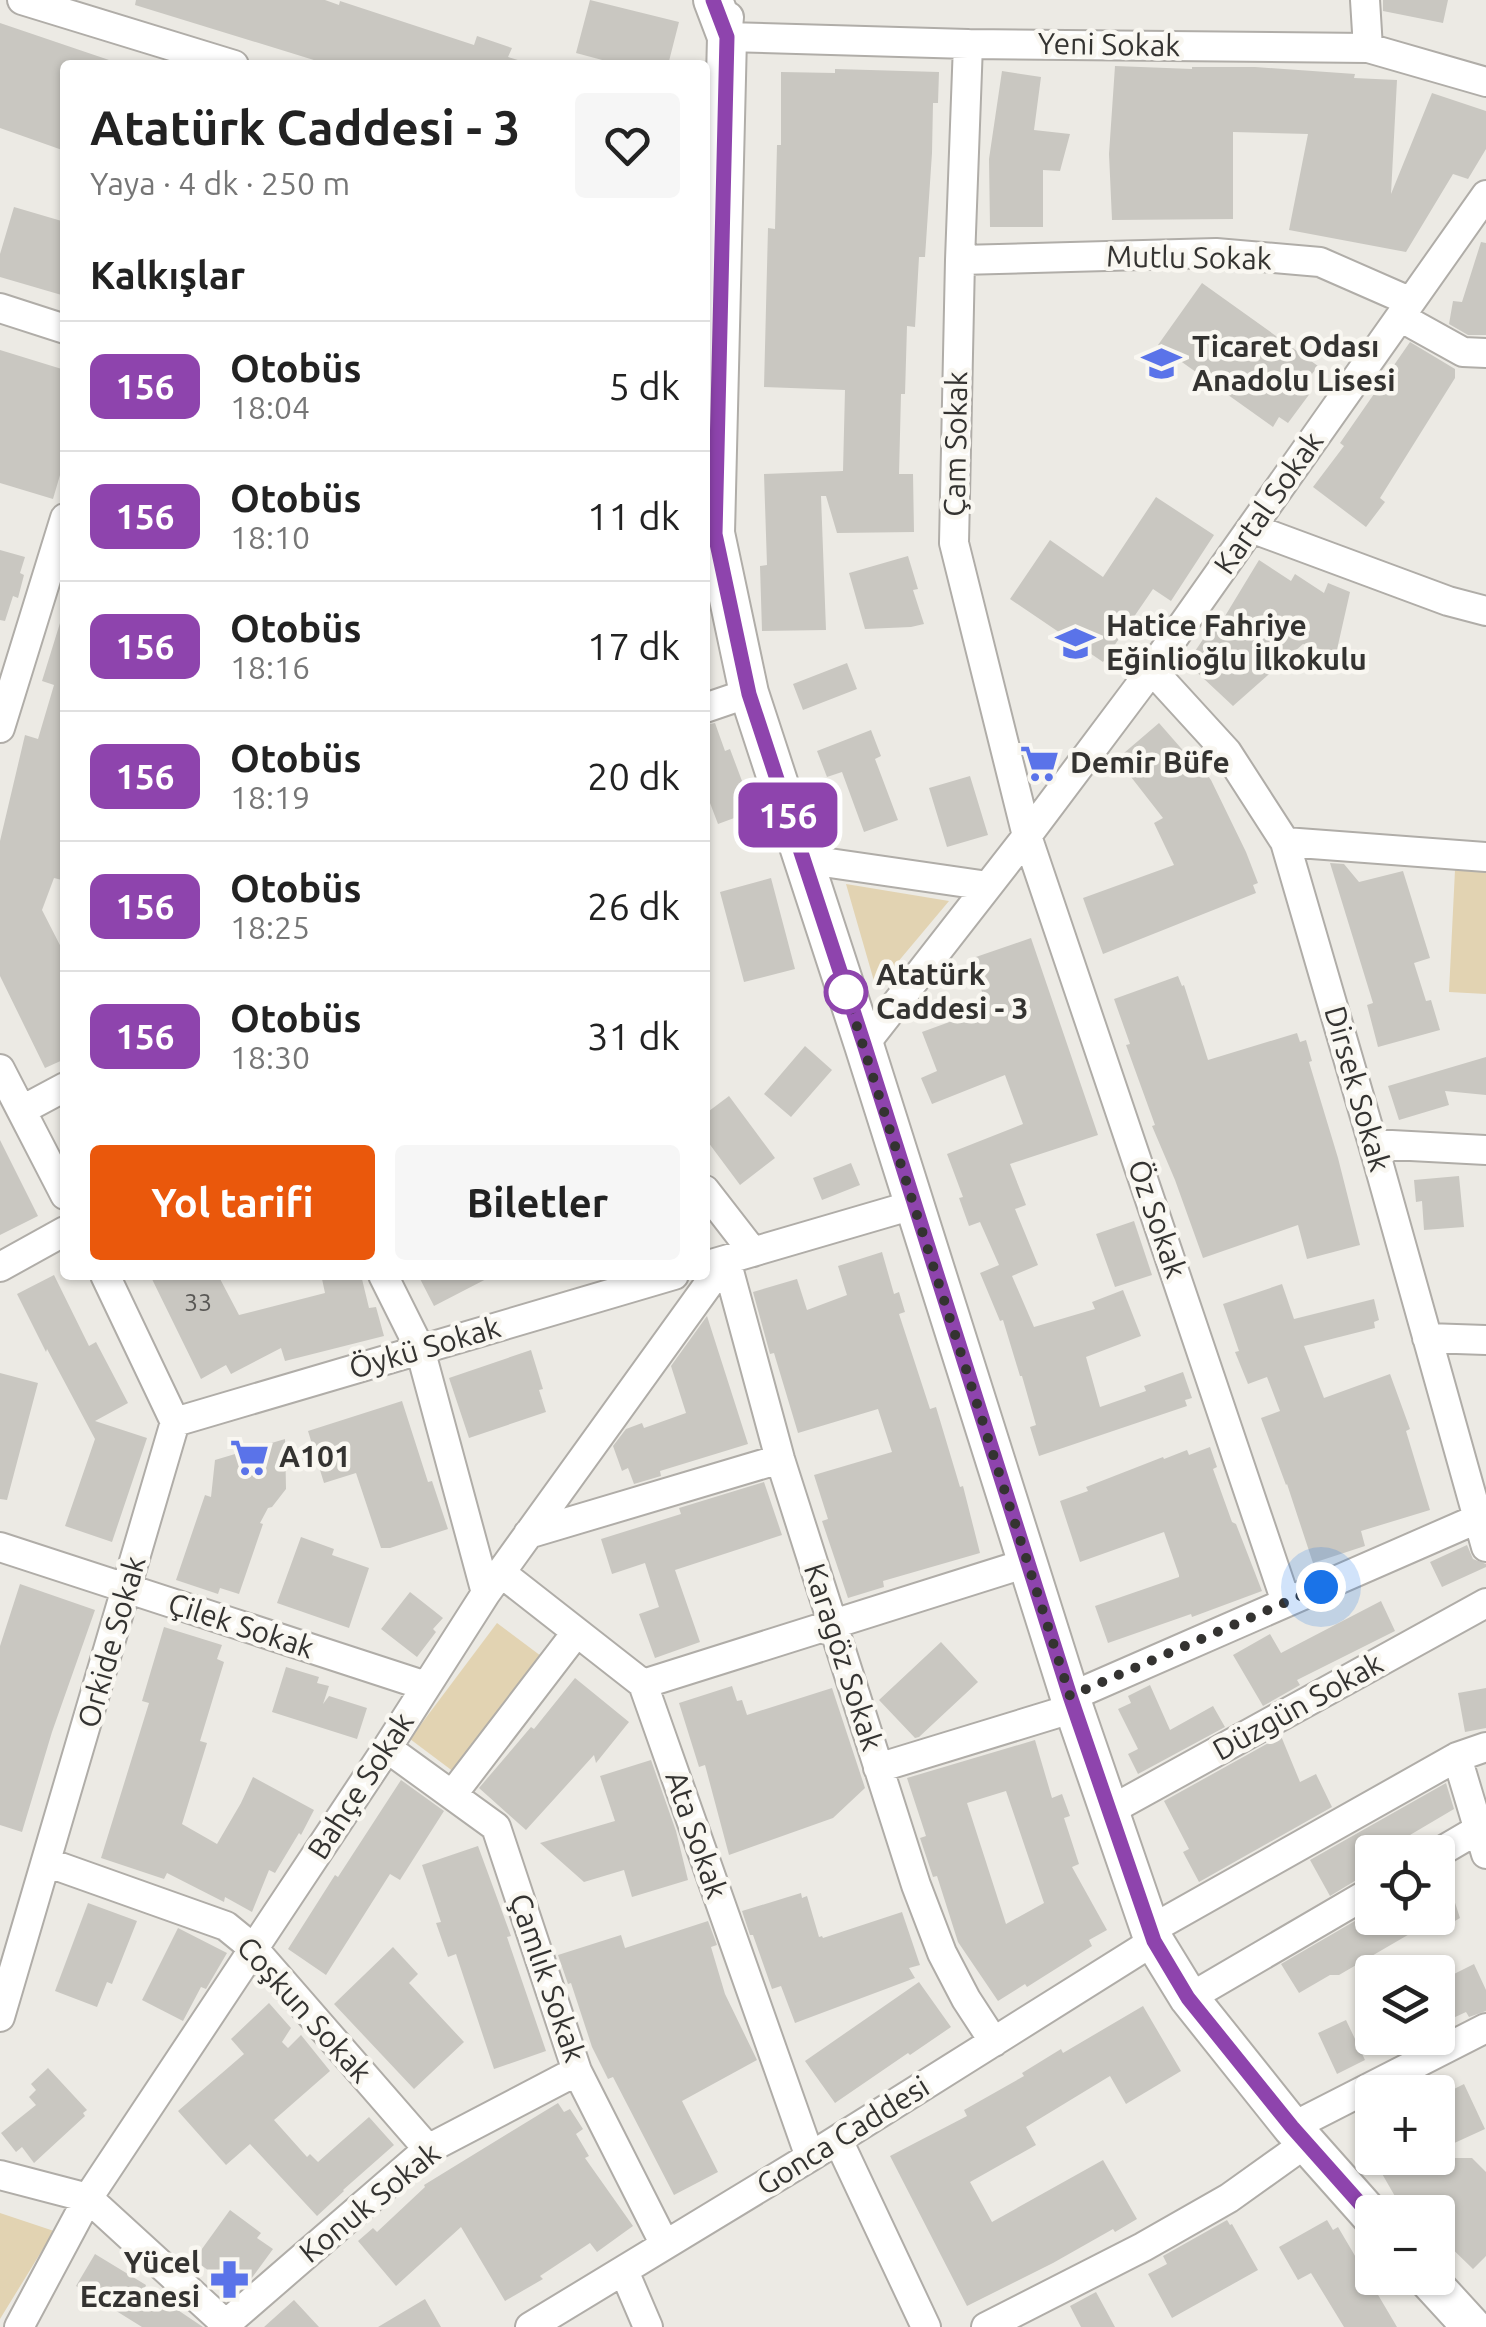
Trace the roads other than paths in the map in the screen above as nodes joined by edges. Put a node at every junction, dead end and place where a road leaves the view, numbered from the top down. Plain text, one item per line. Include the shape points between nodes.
1 (22, 0) edge
2 (713, 0) edge
3 (1365, 0) edge
4 (729, 18) edge
5 (968, 44) junction
6 (1368, 48) junction
7 (218, 60) edge
8 (1486, 82) edge
9 (1486, 196) edge
10 (714, 212) edge
11 (960, 260) junction
12 (0, 308) edge
13 (1404, 309) junction
14 (60, 327) edge
15 (1486, 353) edge
16 (1251, 528) junction
17 (710, 532) edge
18 (60, 550) edge
19 (56, 576) edge
20 (1486, 611) edge
21 (1152, 670) junction
22 (749, 694) junction
23 (710, 706) edge
24 (0, 728) edge
25 (1027, 836) junction
26 (1284, 842) junction
27 (1486, 857) edge
28 (802, 859) junction
29 (988, 886) junction
30 (864, 1044) junction
31 (0, 1069) edge
32 (60, 1091) edge
33 (22, 1110) junction
34 (1373, 1144) junction
35 (1486, 1150) edge
36 (60, 1185) edge
37 (710, 1196) edge
38 (913, 1205) junction
39 (60, 1234) edge
40 (754, 1252) junction
41 (715, 1263) edge
42 (0, 1267) edge
43 (106, 1280) edge
44 (385, 1280) edge
45 (657, 1280) edge
46 (703, 1280) edge
47 (1427, 1338) junction
48 (1486, 1340) edge
49 (420, 1350) junction
50 (175, 1422) junction
51 (780, 1459) junction
52 (1477, 1519) junction
53 (528, 1534) junction
54 (0, 1547) edge
55 (1486, 1547) edge
56 (1027, 1563) junction
57 (493, 1582) junction
58 (128, 1589) junction
59 (1286, 1602) junction
60 (1486, 1603) edge
61 (832, 1624) junction
62 (576, 1633) junction
63 (643, 1684) junction
64 (426, 1686) junction
65 (1072, 1702) junction
66 (1486, 1747) edge
67 (387, 1748) junction
68 (1457, 1757) junction
69 (878, 1768) junction
70 (452, 1794) junction
71 (1109, 1811) junction
72 (1482, 1842) edge
73 (1455, 1849) edge
74 (46, 1862) junction
75 (1355, 1901) edge
76 (1152, 1935) junction
77 (252, 1948) junction
78 (1188, 1998) junction
79 (0, 2017) edge
80 (1486, 2028) edge
81 (994, 2042) junction
82 (578, 2071) junction
83 (1299, 2135) junction
84 (838, 2140) junction
85 (428, 2149) junction
86 (810, 2158) junction
87 (0, 2176) edge
88 (88, 2198) junction
89 (1355, 2198) edge
90 (665, 2245) junction
91 (624, 2271) junction
92 (1443, 2295) edge
93 (228, 2325) edge
94 (19, 2327) edge
95 (530, 2327) edge
96 (648, 2327) edge
97 (926, 2327) edge
98 (986, 2327) edge
99 (1472, 2327) edge

1 - 7 street
2 - 4 main road
3 - 6 street
4 - 5 street, Yeni Sokak
4 - 10 main road
5 - 6 street, Yeni Sokak
5 - 11 street, Çam Sokak
6 - 8 street, Yeni Sokak
9 - 13 street, Kartal Sokak
10 - 17 main road
11 - 13 street, Mutlu Sokak via 1216,253 1320,262
11 - 25 street, Çam Sokak via 954,544
12 - 14 street
13 - 15 street, Mutlu Sokak via 1464,352
13 - 16 street, Kartal Sokak
16 - 20 street
16 - 21 street, Kartal Sokak
17 - 22 main road
18 - 19 street
19 - 24 street
21 - 25 street, Kartal Sokak
21 - 26 street, Dirsek Sokak via 1227,752
22 - 23 street
22 - 28 main road
25 - 29 street, Kartal Sokak
25 - 59 street, Öz Sokak
26 - 27 street
26 - 34 street, Dirsek Sokak
28 - 29 street
28 - 30 main road
29 - 30 street, Kartal Sokak
30 - 38 main road
31 - 33 street
32 - 33 street
33 - 36 street
34 - 35 street
34 - 47 street, Dirsek Sokak
37 - 40 street
38 - 40 street
38 - 56 main road
39 - 42 street
40 - 41 street
41 - 51 street, Karagöz Sokak
43 - 50 street
44 - 49 street
45 - 49 street, Öykü Sokak
46 - 53 street, Bahçe Sokak
47 - 48 street
47 - 52 street, Dirsek Sokak
49 - 50 street, Öykü Sokak
49 - 57 street
50 - 58 street, Orkide Sokak
51 - 53 street
51 - 61 street, Karagöz Sokak
52 - 55 street, Dirsek Sokak
52 - 59 street
53 - 57 street, Bahçe Sokak
54 - 58 street, Çilek Sokak
56 - 61 street
56 - 65 main road
57 - 62 street
57 - 64 street, Bahçe Sokak
58 - 64 street, Çilek Sokak
58 - 74 street, Orkide Sokak
59 - 65 street
60 - 71 street, Düzgün Sokak
61 - 63 street
61 - 69 street, Karagöz Sokak
62 - 63 street
62 - 70 street
63 - 86 street, Ata Sokak
64 - 67 street, Bahçe Sokak
65 - 69 street
65 - 71 main road
66 - 68 street, Gonca Caddesi
67 - 70 street, Çamlık Sokak
67 - 77 street, Bahçe Sokak
68 - 72 street
68 - 76 street, Gonca Caddesi
69 - 81 street, Karagöz Sokak via 942,1953
70 - 82 street, Çamlık Sokak via 496,1827
71 - 76 main road
72 - 73 street
74 - 77 street, Coşkun Sokak via 226,1926
74 - 79 street, Orkide Sokak
75 - 78 street
76 - 78 main road
76 - 81 street, Gonca Caddesi
77 - 85 street, Coşkun Sokak
77 - 88 street, Bahçe Sokak
78 - 83 main road
80 - 83 street
81 - 84 street, Gonca Caddesi
82 - 85 street, Konuk Sokak
82 - 90 street, Çamlık Sokak
83 - 89 main road
83 - 98 street via 1230,2198
84 - 86 street, Gonca Caddesi
84 - 97 street
85 - 93 street, Konuk Sokak
86 - 90 street, Gonca Caddesi
87 - 88 street
88 - 93 street
88 - 94 street, Bahçe Sokak
90 - 91 street, Gonca Caddesi
91 - 95 street, Gonca Caddesi
91 - 96 street
92 - 99 main road

